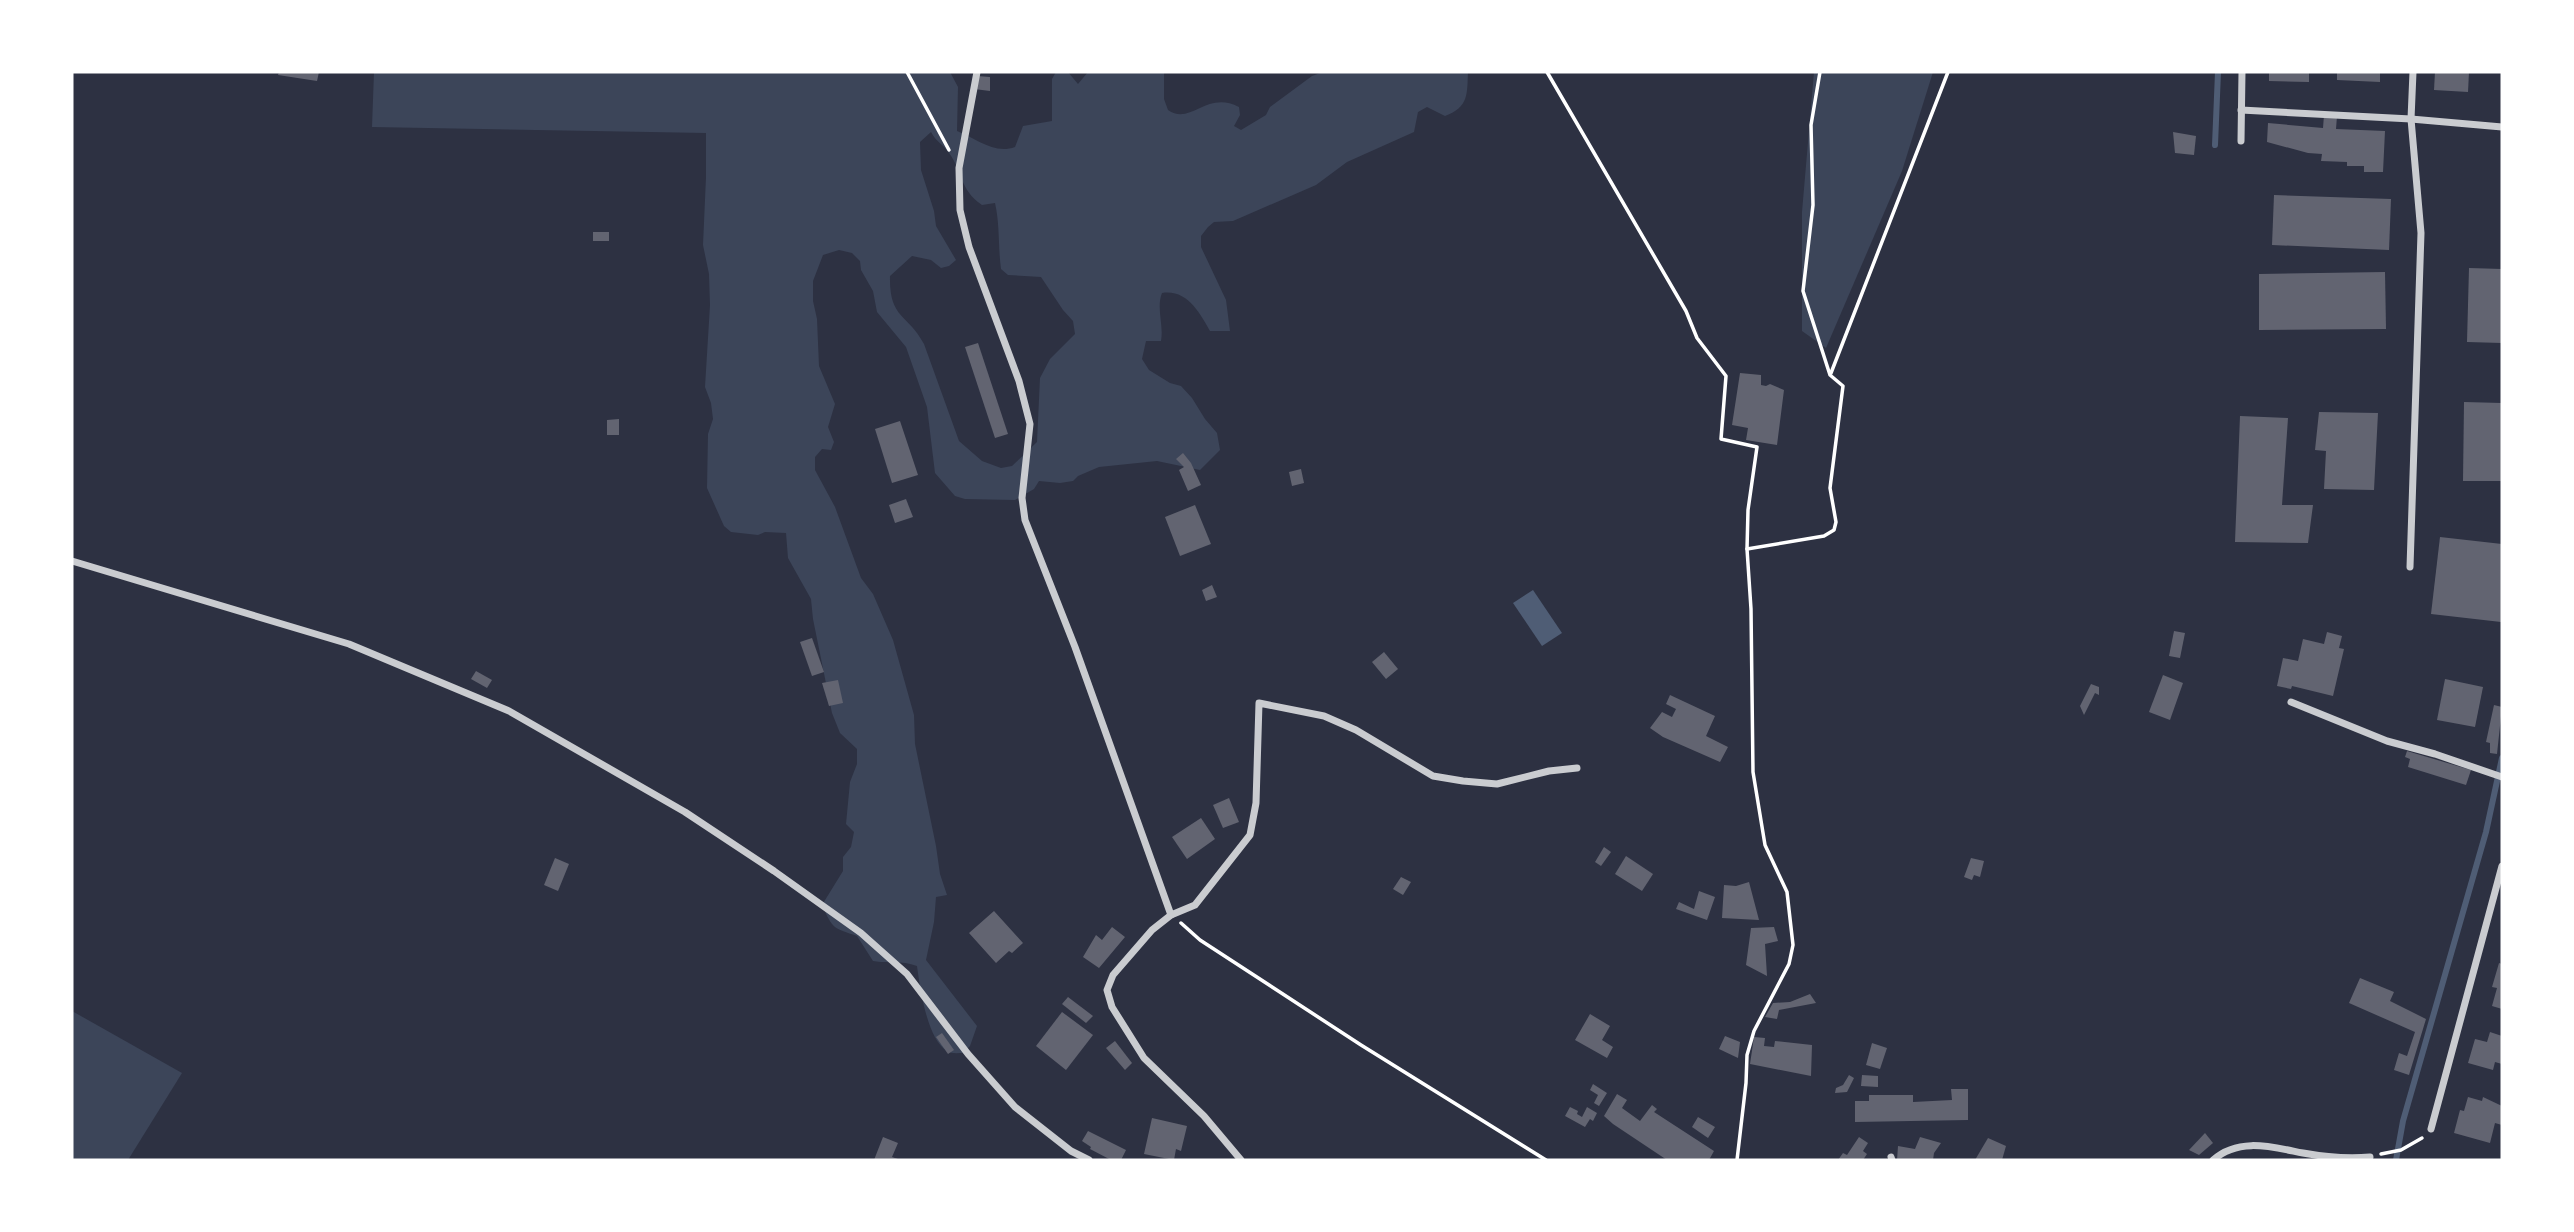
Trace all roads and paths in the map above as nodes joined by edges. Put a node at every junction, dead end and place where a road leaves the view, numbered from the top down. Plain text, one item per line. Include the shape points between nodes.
1 (907, 72) edge
2 (977, 72) edge
3 (1547, 72) edge
4 (1820, 72) edge
5 (1948, 72) edge
6 (2242, 72) edge
7 (2413, 72) edge
8 (2241, 110) junction
9 (2411, 119) junction
10 (2502, 127) edge
11 (2241, 141) dead end
12 (959, 168) junction
13 (1830, 375) junction
14 (1747, 549) junction
15 (72, 561) edge
16 (2410, 567) dead end
17 (2291, 702) dead end
18 (1577, 768) dead end
19 (2502, 777) edge
20 (2502, 866) edge
21 (1171, 915) junction
22 (2431, 1129) joint
23 (2370, 1157) joint
24 (1089, 1160) edge
25 (1241, 1160) edge
26 (1546, 1160) edge
27 (1737, 1160) edge
28 (2213, 1160) edge

1 - 12 path
2 - 12 street
3 - 14 path via 1686,311 1697,338 1726,376 1721,439 1757,447
4 - 13 path via 1811,125 1813,205 1803,291
5 - 13 path
6 - 8 street
7 - 9 street
8 - 9 street
8 - 11 street
9 - 10 street
9 - 16 street via 2421,233
12 - 21 street via 960,210 968,247 1019,381 1030,424 1022,498 1025,520
13 - 14 path via 1843,386 1830,488 1834,530 1824,536
14 - 27 path via 1753,772 1765,845 1787,892 1793,945 1789,964 1754,1031 1747,1055
15 - 24 street via 361,649 509,711 685,812 861,933 907,974 1015,1107
17 - 19 street via 2388,741
18 - 21 street via 1497,784 1433,776 1346,725 1259,703 1256,803 1250,835 1195,905
20 - 22 street
21 - 25 street via 1113,975 1107,990 1112,1007 1144,1058 1204,1116
21 - 26 path via 1209,946
22 - 23 path via 2401,1150
23 - 28 street via 2327,1156 2271,1145 2244,1146

